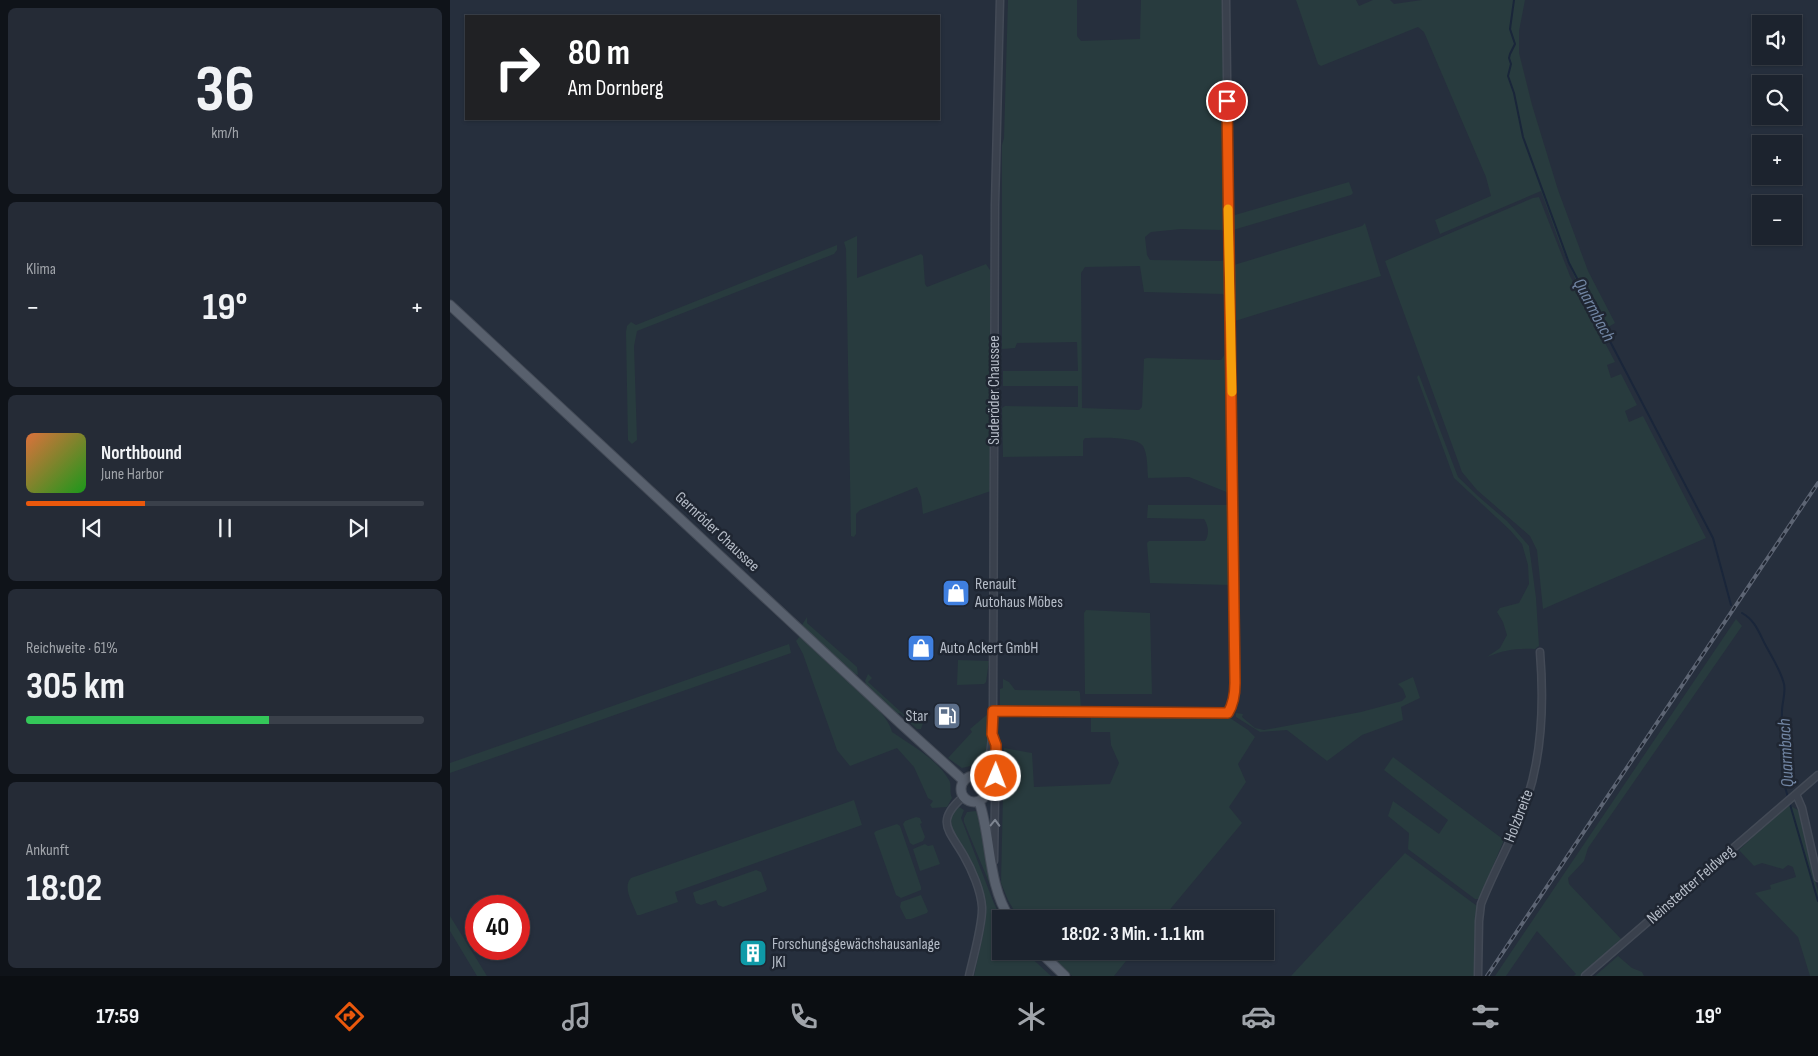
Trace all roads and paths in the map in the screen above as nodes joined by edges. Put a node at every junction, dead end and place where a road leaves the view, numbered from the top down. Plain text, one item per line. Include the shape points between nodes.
1 (1000, 0) edge
2 (1226, 0) edge
3 (450, 305) edge
4 (1540, 652) dead end
5 (993, 711) junction
6 (992, 734) junction
7 (1818, 775) edge
8 (981, 778) junction
9 (964, 781) junction
10 (963, 797) junction
11 (1792, 797) junction
12 (979, 801) junction
13 (992, 872) junction
14 (1818, 878) edge
15 (1005, 910) edge
16 (1048, 960) edge
17 (970, 976) edge
18 (1065, 976) edge
19 (1478, 976) edge
20 (1586, 976) edge

1 - 5 street, Suderöder Chaussee via 994,205
2 - 5 street via 1235,696 1228,713
3 - 9 main road, Gernröder Chaussee
4 - 19 street, Holzbreite via 1542,725 1538,757 1528,798 1482,904
5 - 6 street, Suderöder Chaussee
6 - 8 street, Suderöder Chaussee via 989,758
13 -> 6 street via 996,753
7 - 11 street, Neinstedter Feldweg
8 - 9 main road via 972,776
8 - 12 main road via 987,789
9 - 10 main road via 961,788
10 - 12 main road via 971,802
10 - 17 street via 954,805 947,823 950,836 968,862 981,899 981,920
11 - 14 street via 1802,808
11 - 20 street, Neinstedter Feldweg
12 - 13 main road
13 - 15 main road
16 - 18 main road

